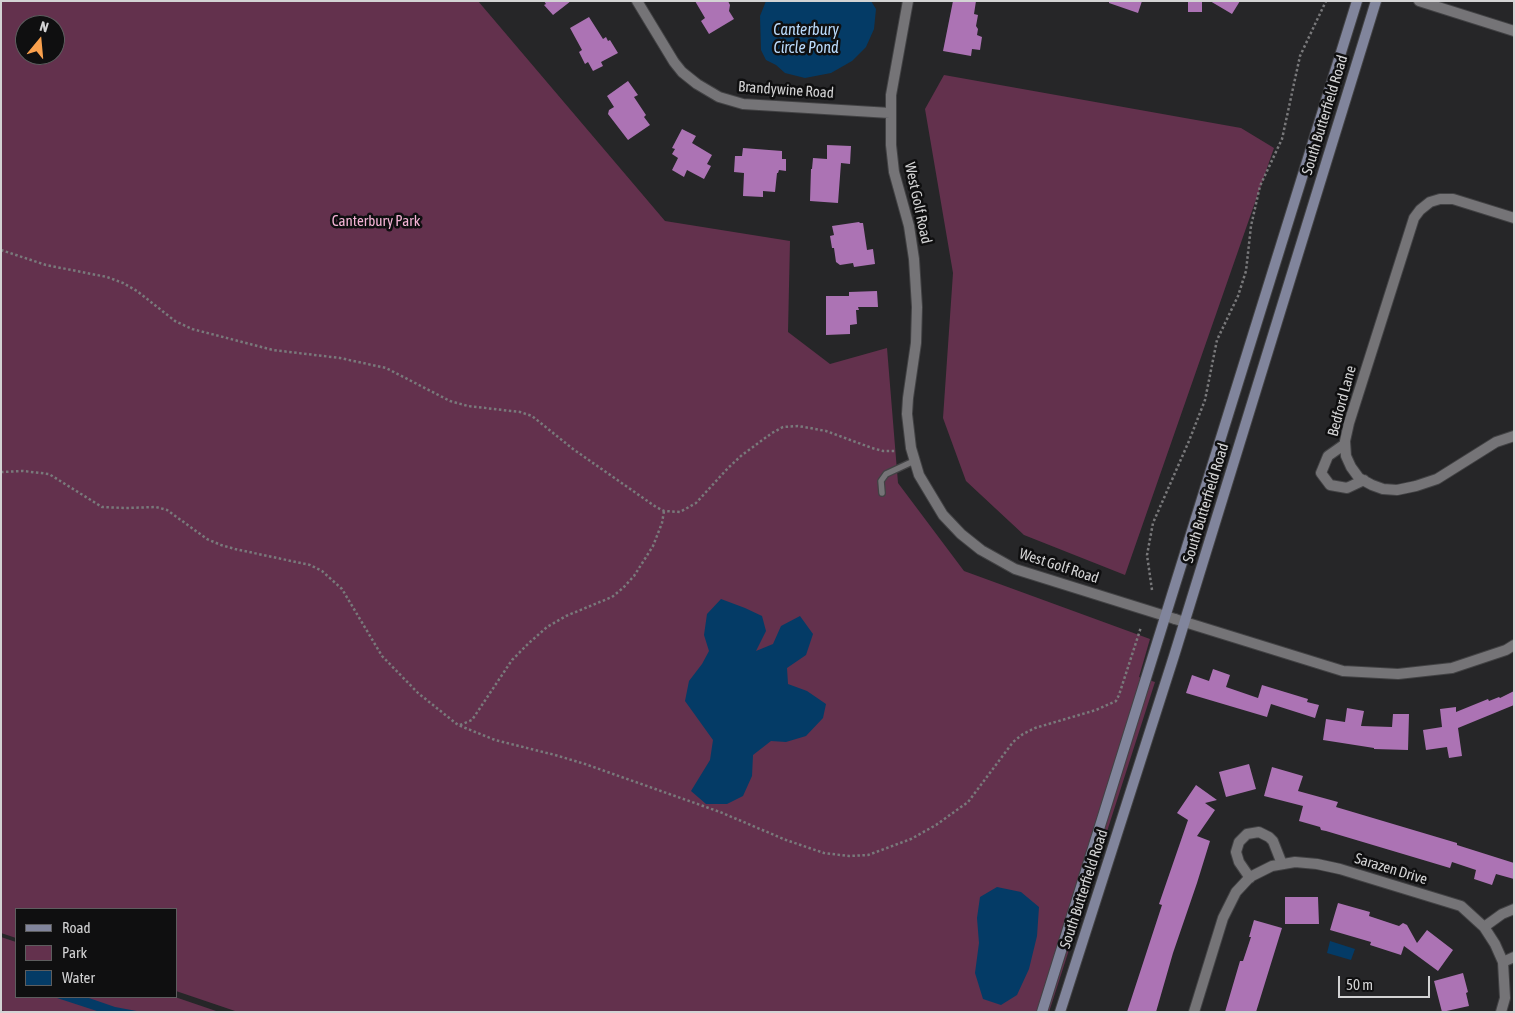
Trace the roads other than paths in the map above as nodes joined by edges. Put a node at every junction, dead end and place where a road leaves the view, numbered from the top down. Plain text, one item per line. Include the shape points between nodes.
1 (637, 1) edge
2 (908, 1) edge
3 (1357, 1) edge
4 (1376, 1) edge
5 (1420, 1) edge
6 (1514, 31) edge
7 (890, 113) junction
8 (1514, 218) edge
9 (1514, 436) edge
10 (1346, 444) junction
11 (914, 461) junction
12 (1364, 480) junction
13 (882, 493) dead end
14 (1175, 619) junction
15 (1514, 645) edge
16 (1282, 864) junction
17 (1250, 878) junction
18 (1514, 909) edge
19 (1484, 926) junction
20 (1514, 957) edge
21 (1503, 962) junction
22 (1042, 1012) edge
23 (1060, 1012) edge
24 (1194, 1012) edge
25 (1501, 1012) edge

1 - 7 street, Brandywine Road via 682,72 719,97 743,104
2 - 7 street, West Golf Road
3 - 14 main road, South Butterfield Road
4 - 14 main road, South Butterfield Road
5 - 6 street
7 - 11 street, West Golf Road via 894,172 914,259 916,343 908,398
8 - 10 street, Bedford Lane via 1453,199 1430,202 1414,218 1349,423
9 - 12 street, Bedford Lane via 1496,442 1437,479 1416,486 1383,489
10 - 12 street, Bedford Lane via 1346,456 1351,467
10 - 12 street via 1328,456 1321,472 1330,485 1347,488
11 - 13 lane via 886,474 881,482
11 - 14 street, West Golf Road via 943,516 981,550 1015,569
14 - 15 street, West Golf Road via 1343,671 1398,674 1452,668
14 - 22 main road, South Butterfield Road
14 - 23 main road, South Butterfield Road
16 - 17 street, Sarazen Drive
16 - 17 street via 1269,837 1259,832 1247,834 1239,842 1236,852
16 - 19 street, Sarazen Drive via 1295,862 1340,869 1461,906
17 - 24 street, Sarazen Drive via 1236,892 1223,918
18 - 19 street
19 - 21 street, Sarazen Drive
20 - 21 street
21 - 25 street via 1505,998

